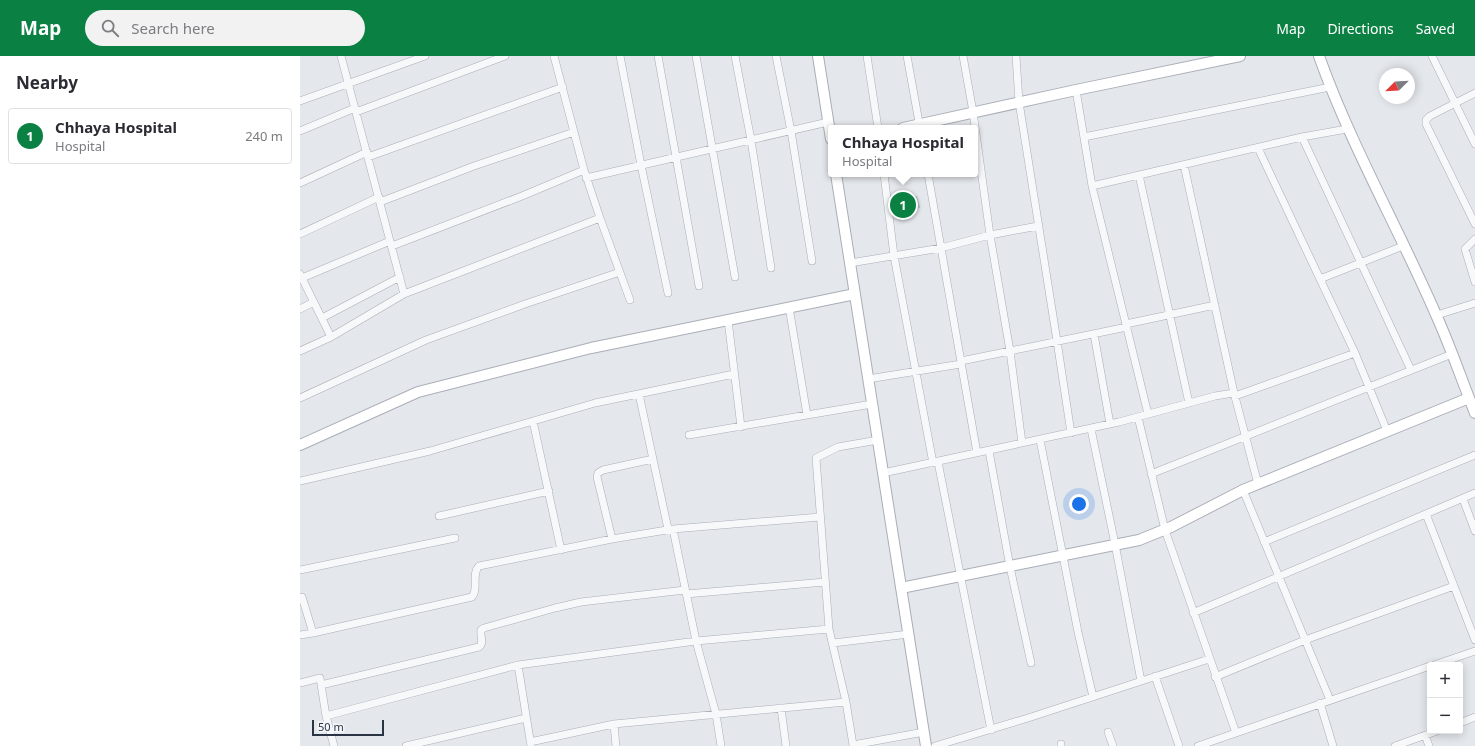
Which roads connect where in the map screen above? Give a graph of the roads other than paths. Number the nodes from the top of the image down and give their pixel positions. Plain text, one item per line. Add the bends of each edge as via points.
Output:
1 (341, 56) edge
2 (425, 56) edge
3 (504, 56) edge
4 (554, 56) edge
5 (620, 56) edge
6 (658, 56) edge
7 (696, 56) edge
8 (735, 56) edge
9 (776, 56) edge
10 (819, 56) edge
11 (867, 56) edge
12 (907, 56) edge
13 (963, 56) edge
14 (1016, 56) edge
15 (1240, 56) edge
16 (1319, 56) edge
17 (1432, 56) edge
18 (348, 83) junction
19 (562, 87) junction
20 (1330, 87) junction
21 (1076, 90) junction
22 (1475, 93) edge
23 (300, 101) edge
24 (1019, 102) junction
25 (1455, 103) junction
26 (356, 110) junction
27 (973, 112) junction
28 (828, 122) junction
29 (829, 125) edge
30 (878, 125) edge
31 (919, 125) edge
32 (923, 125) edge
33 (975, 125) edge
34 (1348, 129) junction
35 (300, 130) edge
36 (791, 131) junction
37 (574, 132) junction
38 (1084, 137) junction
39 (1302, 138) junction
40 (751, 140) junction
41 (1475, 144) edge
42 (978, 148) edge
43 (1258, 148) junction
44 (713, 149) junction
45 (367, 154) junction
46 (677, 157) junction
47 (641, 165) junction
48 (1184, 165) junction
49 (584, 170) junction
50 (1139, 175) junction
51 (836, 177) edge
52 (884, 177) edge
53 (929, 177) edge
54 (586, 178) junction
55 (300, 183) edge
56 (1092, 186) junction
57 (379, 200) junction
58 (600, 218) junction
59 (1475, 224) edge
60 (1038, 226) junction
61 (300, 234) edge
62 (990, 235) junction
63 (1475, 239) edge
64 (391, 244) junction
65 (1403, 246) junction
66 (941, 248) junction
67 (894, 256) junction
68 (812, 261) dead end
69 (850, 263) junction
70 (1361, 263) junction
71 (771, 268) dead end
72 (620, 272) junction
73 (301, 276) edge
74 (400, 277) junction
75 (735, 277) dead end
76 (1474, 277) edge
77 (1320, 279) junction
78 (699, 286) dead end
79 (668, 293) dead end
80 (404, 294) junction
81 (855, 294) junction
82 (630, 300) dead end
83 (314, 302) junction
84 (1475, 303) edge
85 (1215, 306) junction
86 (789, 307) junction
87 (300, 309) edge
88 (1436, 315) junction
89 (1170, 316) junction
90 (322, 318) junction
91 (728, 320) junction
92 (1126, 326) junction
93 (1094, 334) junction
94 (331, 337) junction
95 (1057, 341) junction
96 (1010, 351) junction
97 (300, 352) edge
98 (1354, 353) junction
99 (1452, 354) junction
100 (961, 362) junction
101 (1411, 370) junction
102 (916, 371) junction
103 (734, 374) junction
104 (868, 379) junction
105 (1368, 387) junction
106 (639, 394) junction
107 (1234, 395) junction
108 (300, 398) edge
109 (1469, 398) junction
110 (1189, 403) junction
111 (872, 404) junction
112 (1475, 413) edge
113 (1148, 414) junction
114 (808, 415) junction
115 (1138, 417) junction
116 (533, 421) junction
117 (1110, 424) junction
118 (741, 427) junction
119 (1091, 429) junction
120 (1387, 431) junction
121 (1071, 433) junction
122 (689, 435) dead end
123 (1245, 437) junction
124 (878, 440) junction
125 (1040, 440) junction
126 (1022, 444) junction
127 (300, 445) edge
128 (989, 451) junction
129 (977, 453) junction
130 (1475, 455) edge
131 (653, 459) junction
132 (935, 462) junction
133 (883, 473) junction
134 (1151, 474) junction
135 (300, 481) edge
136 (1258, 484) junction
137 (1243, 490) junction
138 (549, 491) junction
139 (1475, 493) edge
140 (1463, 499) junction
141 (1426, 514) junction
142 (439, 516) dead end
143 (820, 517) junction
144 (670, 529) junction
145 (1165, 530) junction
146 (1475, 531) edge
147 (455, 538) dead end
148 (612, 539) junction
149 (1264, 542) junction
150 (1115, 544) junction
151 (561, 550) junction
152 (1064, 555) junction
153 (1010, 567) junction
154 (300, 570) edge
155 (1278, 576) junction
156 (960, 577) junction
157 (825, 582) junction
158 (1454, 586) junction
159 (901, 588) junction
160 (685, 592) junction
161 (301, 596) edge
162 (1193, 613) junction
163 (829, 629) junction
164 (312, 633) junction
165 (909, 634) junction
166 (300, 635) edge
167 (696, 640) junction
168 (1305, 640) junction
169 (1475, 640) edge
170 (833, 643) junction
171 (1475, 651) edge
172 (1209, 659) junction
173 (1443, 662) edge
174 (1031, 663) dead end
175 (518, 665) junction
176 (1427, 667) edge
177 (1154, 676) junction
178 (1215, 677) junction
179 (1141, 681) junction
180 (300, 683) edge
181 (321, 685) junction
182 (1093, 696) junction
183 (1330, 700) junction
184 (846, 702) junction
185 (1320, 704) junction
186 (781, 708) junction
187 (716, 714) junction
188 (326, 716) junction
189 (526, 718) junction
190 (1475, 718) edge
191 (1463, 722) edge
192 (614, 724) junction
193 (991, 730) junction
194 (924, 732) junction
195 (1108, 732) dead end
196 (1236, 733) junction
197 (1428, 734) edge
198 (1425, 735) junction
199 (530, 744) edge
200 (853, 745) edge
201 (334, 746) edge
202 (406, 746) edge
203 (616, 746) edge
204 (721, 746) edge
205 (786, 746) edge
206 (926, 746) edge
207 (935, 746) edge
208 (1113, 746) edge
209 (1179, 746) edge
210 (1198, 746) edge
211 (1333, 746) edge
212 (1395, 746) edge
213 (1429, 746) edge

1 - 18 street
2 - 18 street
3 - 26 street
4 - 19 street
5 - 47 street
6 - 46 street
7 - 44 street
8 - 40 street
9 - 36 street
10 - 28 street
11 - 30 street
12 - 31 street
13 - 27 street
14 - 24 street
15 - 21 street
16 - 20 street
17 - 25 street
18 - 23 street
18 - 26 street
19 - 37 street
19 - 45 street
20 - 34 street
20 - 38 street
21 - 24 street
21 - 38 street
22 - 25 street
24 - 27 street
24 - 60 street
25 - 41 street
25 - 59 street via 1430,116 1426,124
26 - 35 street
26 - 45 street
27 - 32 street
27 - 33 street
28 - 29 street
28 - 36 street
34 - 39 street
34 - 65 street
36 - 40 street
36 - 68 street
37 - 49 street
37 - 57 street
38 - 56 street
39 - 43 street
39 - 70 street
40 - 44 street
40 - 71 street
42 - 62 street
43 - 48 street
43 - 77 street
44 - 46 street
44 - 75 street
45 - 55 street
45 - 57 street
46 - 47 street
46 - 78 street
47 - 54 street
47 - 79 street
48 - 50 street
48 - 85 street
49 - 54 street
49 - 64 street via 522,196
50 - 56 street
50 - 89 street
51 - 69 street
52 - 67 street
53 - 66 street
54 - 58 street
56 - 92 street
57 - 61 street
57 - 64 street
58 - 72 street
58 - 80 street
60 - 62 street
60 - 95 street
62 - 66 street
62 - 96 street
63 - 76 street via 1465,249
64 - 73 street
64 - 74 street
65 - 70 street
65 - 88 street
66 - 67 street
66 - 100 street
67 - 69 street
67 - 102 street
69 - 81 street
70 - 77 street
70 - 101 street
72 - 82 street
72 - 108 street via 426,340
73 - 83 street
74 - 80 street
74 - 90 street
77 - 98 street
80 - 94 street
81 - 86 street
81 - 104 street
83 - 87 street
83 - 90 street
84 - 88 street
85 - 89 street
85 - 107 street
86 - 91 street
86 - 114 street
88 - 99 street
89 - 92 street
89 - 110 street
90 - 94 street
91 - 103 street
91 - 127 street via 590,348 418,392
92 - 93 street
92 - 113 street
93 - 95 street
93 - 117 street
94 - 97 street
95 - 96 street
95 - 121 street
96 - 100 street
96 - 126 street
98 - 105 street
98 - 107 street
99 - 101 street
99 - 109 street
100 - 102 street
100 - 129 street
101 - 105 street
102 - 104 street
102 - 132 street
103 - 106 street
103 - 118 street
104 - 111 street
105 - 120 street
105 - 123 street
106 - 116 street via 595,403
106 - 131 street
107 - 110 street via 1215,396
107 - 123 street
109 - 112 street
109 - 120 street
110 - 113 street
111 - 114 street
111 - 124 street
113 - 115 street
114 - 118 street
115 - 117 street
115 - 134 street
116 - 135 street via 430,451
116 - 138 street
117 - 119 street
118 - 122 street
119 - 121 street
119 - 150 street
120 - 136 street
121 - 125 street
123 - 134 street
123 - 136 street
124 - 133 street
124 - 143 street via 838,447 816,458
125 - 126 street
125 - 152 street
126 - 128 street
128 - 129 street
128 - 153 street
129 - 132 street
130 - 149 street
131 - 144 street
131 - 148 street via 598,473
132 - 133 street
132 - 156 street
133 - 159 street
134 - 145 street
136 - 137 street
137 - 145 street
137 - 149 street
138 - 142 street
138 - 151 street
139 - 140 street
140 - 141 street
140 - 146 street
141 - 155 street
141 - 158 street
143 - 144 street
143 - 157 street
144 - 148 street
144 - 160 street
145 - 150 street via 1139,540
145 - 162 street
147 - 154 street
148 - 151 street
149 - 155 street
150 - 152 street
150 - 179 street
151 - 164 street via 480,566 476,571 475,593 472,597
152 - 153 street
152 - 182 street
153 - 156 street
153 - 174 street
155 - 162 street
155 - 168 street
156 - 159 street
156 - 193 street
157 - 160 street
157 - 163 street
158 - 168 street
158 - 169 street
159 - 165 street
160 - 167 street
160 - 181 street via 581,602 555,608 484,628 481,630 482,642 479,647
161 - 164 street
162 - 172 street
163 - 167 street
163 - 170 street
164 - 166 street
165 - 170 street
165 - 194 street
167 - 175 street
167 - 187 street
168 - 178 street
168 - 183 street
170 - 184 street
171 - 173 street
172 - 177 street
172 - 178 street
175 - 188 street
175 - 189 street
176 - 183 street
177 - 179 street
177 - 209 street
178 - 196 street
179 - 182 street
180 - 181 street via 320,678
181 - 188 street
182 - 193 street
183 - 185 street
184 - 186 street
184 - 200 street
185 - 196 street
185 - 211 street
186 - 187 street
186 - 205 street
187 - 192 street
187 - 204 street
188 - 201 street
189 - 199 street
189 - 202 street
190 - 191 street
192 - 199 street
192 - 203 street
193 - 207 street
194 - 200 street
194 - 206 street
195 - 208 street
196 - 210 street
197 - 198 street
198 - 212 street
198 - 213 street

